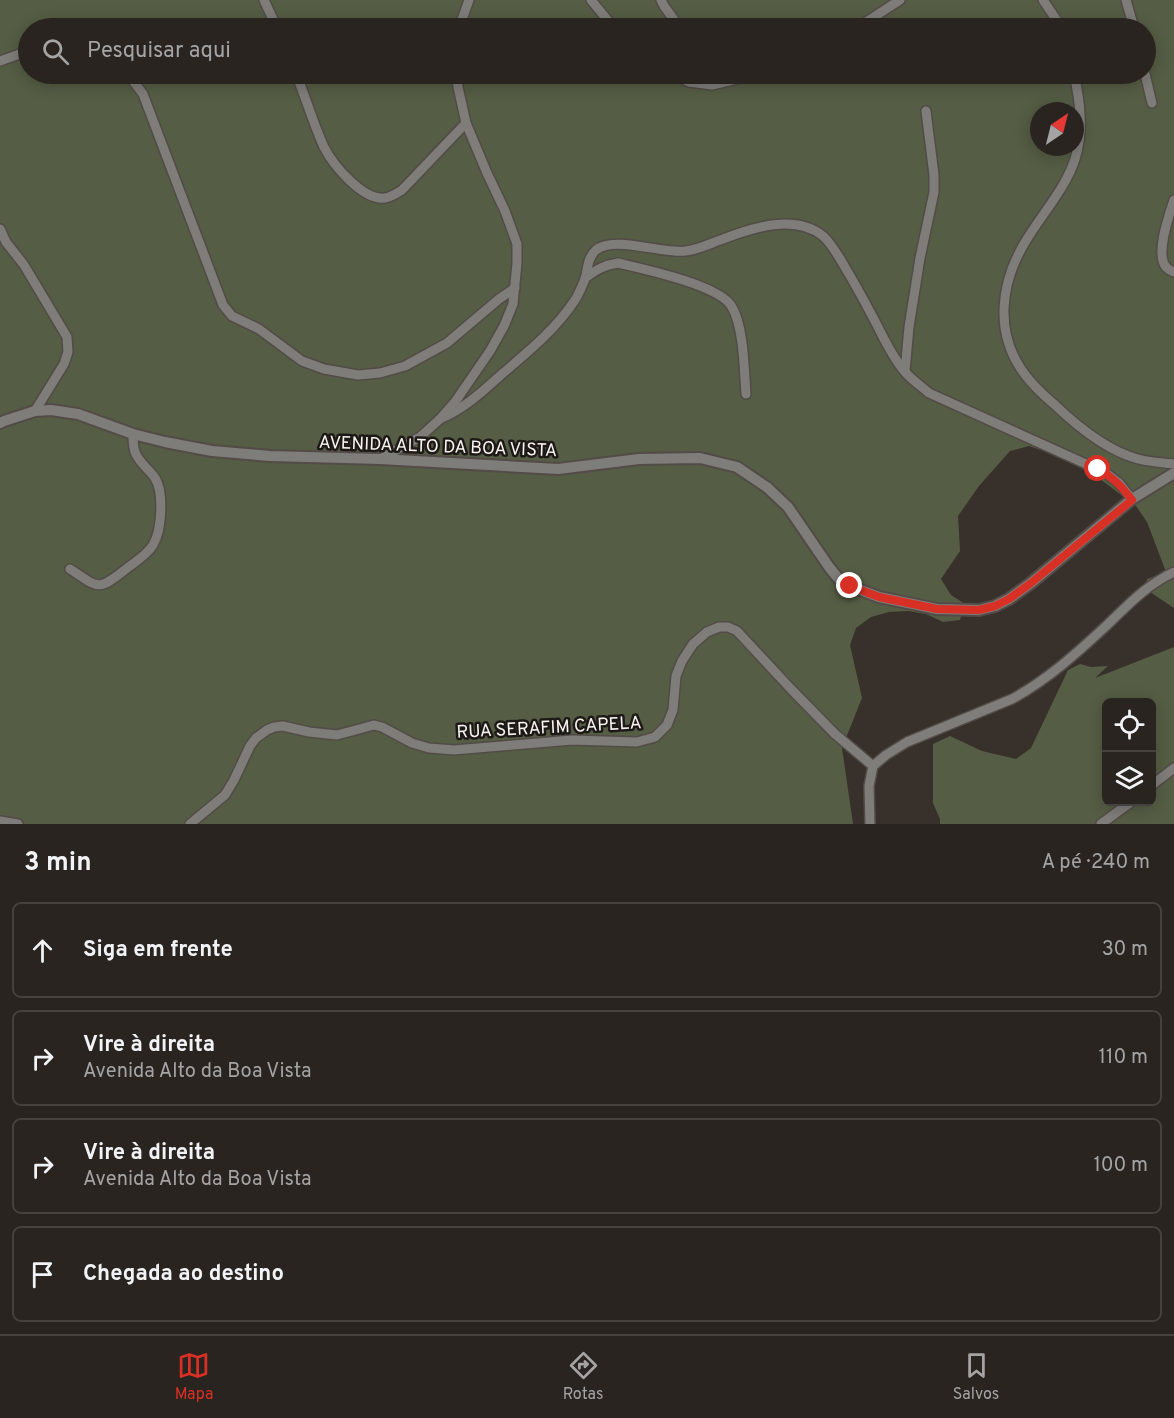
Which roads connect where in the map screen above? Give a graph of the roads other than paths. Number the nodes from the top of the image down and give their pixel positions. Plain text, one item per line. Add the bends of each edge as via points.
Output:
1 (264, 0) edge
2 (469, 0) edge
3 (591, 0) edge
4 (661, 0) edge
5 (887, 0) edge
6 (900, 0) edge
7 (1043, 0) edge
8 (1126, 0) edge
9 (879, 14) junction
10 (272, 18) edge
11 (463, 18) edge
12 (606, 18) edge
13 (673, 18) edge
14 (873, 18) edge
15 (1055, 18) edge
16 (1131, 18) edge
17 (18, 55) edge
18 (0, 61) edge
19 (136, 84) edge
20 (300, 84) edge
21 (458, 84) edge
22 (1076, 84) edge
23 (1147, 84) edge
24 (1152, 103) dead end
25 (926, 111) dead end
26 (466, 123) junction
27 (1174, 200) edge
28 (0, 229) edge
29 (1174, 272) edge
30 (585, 278) junction
31 (515, 288) junction
32 (905, 371) junction
33 (746, 394) dead end
34 (35, 411) junction
35 (440, 419) junction
36 (0, 423) edge
37 (133, 434) junction
38 (380, 459) junction
39 (1174, 464) edge
40 (1174, 473) edge
41 (1132, 500) junction
42 (70, 570) dead end
43 (1174, 572) edge
44 (873, 766) junction
45 (1174, 768) edge
46 (1156, 782) edge
47 (1124, 806) edge
48 (0, 821) edge
49 (18, 824) edge
50 (190, 824) edge
51 (870, 824) edge
52 (1101, 824) edge

1 - 10 street
2 - 11 street
3 - 12 street
4 - 13 street
5 - 9 street
6 - 9 street
7 - 15 street
8 - 16 street
9 - 14 street
17 - 18 street
19 - 31 street via 143,94 223,305 232,316 259,329 302,361 358,375 405,366 447,343
20 - 26 street via 325,149 355,185 377,198 402,190
21 - 26 street
22 - 39 street via 1080,105 1079,147 1061,187 1024,244 1007,280 1004,323 1021,370 1065,415 1123,454
23 - 24 street
25 - 32 street via 934,192 910,316
26 - 31 street via 517,244
27 - 29 street via 1162,256 1166,267
28 - 34 street via 67,337 64,364
30 - 32 street via 590,258 603,246 685,251 768,225 782,223 812,229 833,247
30 - 33 street via 598,268 618,263 704,287 727,300 740,326
30 - 35 street via 577,297 554,327 464,407
31 - 35 street via 504,326
32 - 41 street via 929,393 1106,473
34 - 36 street, AVENIDA ALTO DA BOA VISTA
34 - 37 street, AVENIDA ALTO DA BOA VISTA via 78,414
35 - 38 street via 420,437
37 - 38 street, AVENIDA ALTO DA BOA VISTA via 212,451
37 - 42 street via 138,458 159,486 157,537 147,553 102,585
38 - 41 street, AVENIDA ALTO DA BOA VISTA via 558,469 639,459 700,458 738,467 788,507 838,578 879,597 937,609 979,610 1009,599
40 - 41 street, AVENIDA ALTO DA BOA VISTA
43 - 44 street via 1141,593 1069,660 1027,691 907,742
44 - 50 street, RUA SERAFIM CAPELA via 790,689 745,638 728,627 719,627 693,644 682,661 676,676 673,710 667,725 655,737 637,742 572,740 454,750 412,743 374,725 337,735 274,727 250,746 225,795
44 - 51 street
45 - 46 street
47 - 52 street
48 - 49 street

